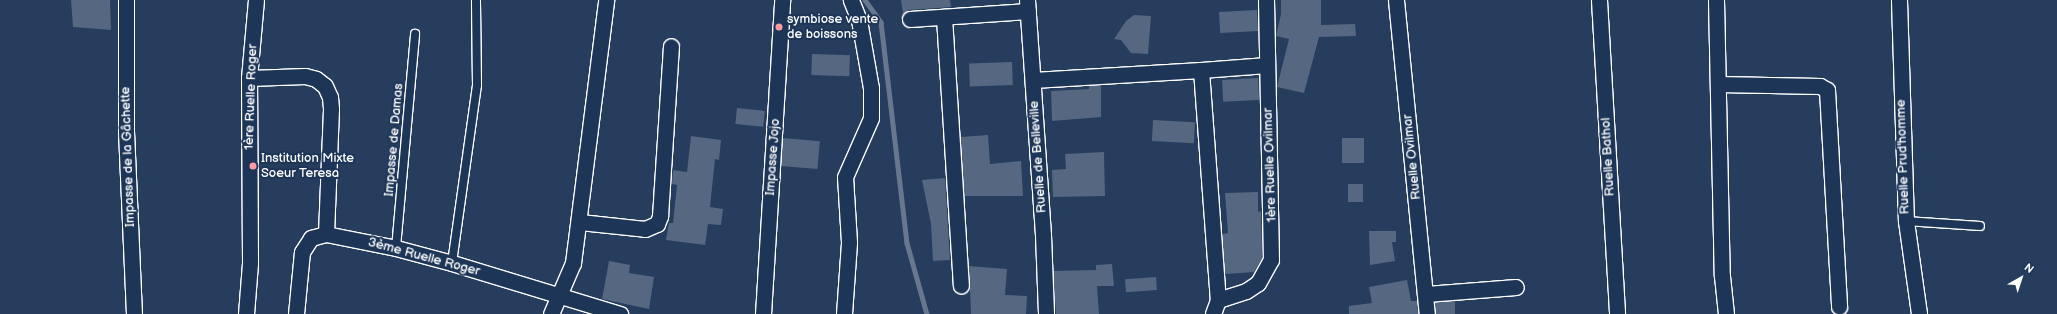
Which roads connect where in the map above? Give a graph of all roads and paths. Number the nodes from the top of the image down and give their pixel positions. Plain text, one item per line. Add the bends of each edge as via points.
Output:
1 (126, 0) edge
2 (256, 0) edge
3 (476, 0) edge
4 (606, 0) edge
5 (782, 0) edge
6 (851, 0) edge
7 (1266, 0) edge
8 (1396, 0) edge
9 (1599, 0) edge
10 (1716, 0) edge
11 (1899, 0) edge
12 (1028, 5) edge
13 (944, 17) junction
14 (910, 19) dead end
15 (416, 34) dead end
16 (670, 46) dead end
17 (1267, 65) junction
18 (1201, 70) junction
19 (249, 78) junction
20 (1033, 80) junction
21 (1718, 84) junction
22 (1906, 221) junction
23 (580, 222) junction
24 (1980, 226) dead end
25 (326, 234) junction
26 (396, 248) junction
27 (452, 263) junction
28 (961, 285) dead end
29 (1516, 287) dead end
30 (1426, 294) junction
31 (561, 297) junction
32 (1216, 307) edge
33 (1839, 307) dead end
34 (134, 314) edge
35 (246, 314) edge
36 (296, 314) edge
37 (551, 314) edge
38 (614, 314) edge
39 (763, 314) edge
40 (844, 314) edge
41 (1046, 314) edge
42 (1427, 314) edge
43 (1617, 314) edge
44 (1726, 314) edge
45 (1919, 314) edge

1 - 34 street, Impasse de la Gâchette via 126,132
2 - 19 street, 1ère Ruelle Roger
3 - 27 lane via 477,85
4 - 23 street
5 - 39 street, Impasse Jojo
6 - 40 street via 859,20 871,88 871,118 845,176 849,242
7 - 17 street, 1ère Ruelle Ovilmar
8 - 30 street, Ruelle Ovilmar
9 - 43 street, Ruelle Bathol
10 - 21 street
11 - 22 street, Ruelle Prud'homme
12 - 13 street
12 - 20 street, Ruelle de Belleville
13 - 14 street
13 - 28 street
15 - 26 lane, Impasse de Damas
16 - 23 street via 660,216 657,224 645,229
17 - 18 street
17 - 32 street, 1ère Ruelle Ovilmar via 1271,260 1258,283
18 - 20 street
18 - 32 street
19 - 25 street via 305,76 316,79 324,86 330,97
19 - 35 street, 1ère Ruelle Roger via 250,263
20 - 41 street, Ruelle de Belleville
21 - 33 street via 1820,86 1827,90
21 - 44 street via 1722,276
22 - 24 lane
22 - 45 street, Ruelle Prud'homme
23 - 31 street via 573,263
25 - 26 street, 3ème Ruelle Roger
25 - 36 street via 311,238 302,252
26 - 27 street, 3ème Ruelle Roger
27 - 31 street, 3ème Ruelle Roger
29 - 30 street
30 - 42 street, Ruelle Ovilmar
31 - 37 street
31 - 38 street, 3ème Ruelle Roger

